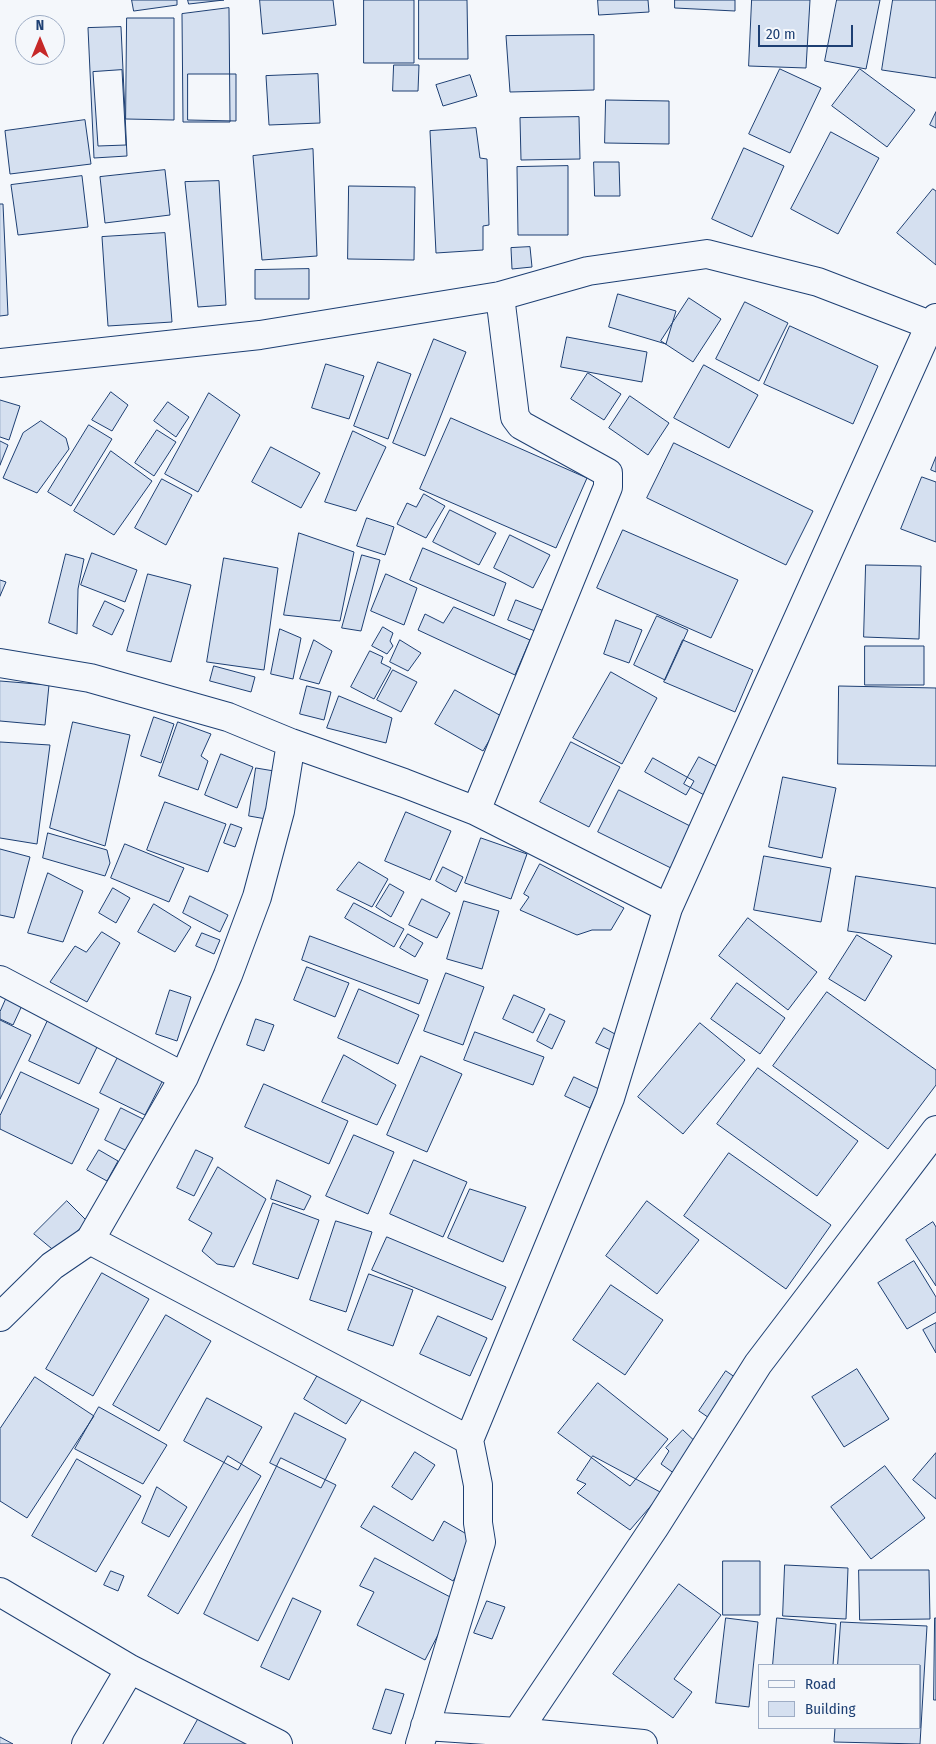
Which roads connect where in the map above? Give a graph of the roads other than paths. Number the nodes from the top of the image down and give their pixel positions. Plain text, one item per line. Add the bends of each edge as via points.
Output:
1 (500, 296) junction
2 (933, 322) edge
3 (0, 363) edge
4 (0, 663) edge
5 (291, 743) junction
6 (476, 811) junction
7 (668, 908) junction
8 (0, 980) edge
9 (184, 1077) junction
10 (936, 1130) edge
11 (90, 1240) junction
12 (0, 1317) edge
13 (469, 1440) junction
14 (0, 1592) edge
15 (130, 1669) junction
16 (517, 1732) junction
17 (423, 1735) edge
18 (86, 1744) edge
19 (278, 1744) edge
20 (642, 1744) edge

1 - 2 street via 588,271 707,254 818,282
1 - 3 street via 260,335
1 - 6 street via 515,417 521,425 608,473 608,487
2 - 7 street
4 - 5 street via 90,678 228,717
5 - 6 street
5 - 9 street via 280,811 257,897
6 - 7 street
7 - 13 street via 610,1098
8 - 9 street
9 - 11 street
10 - 16 street via 758,1364 654,1528
11 - 12 street via 52,1266
11 - 13 street
13 - 17 street via 478,1485 480,1542
14 - 15 street
15 - 18 street
15 - 19 street
16 - 17 street
16 - 20 street

